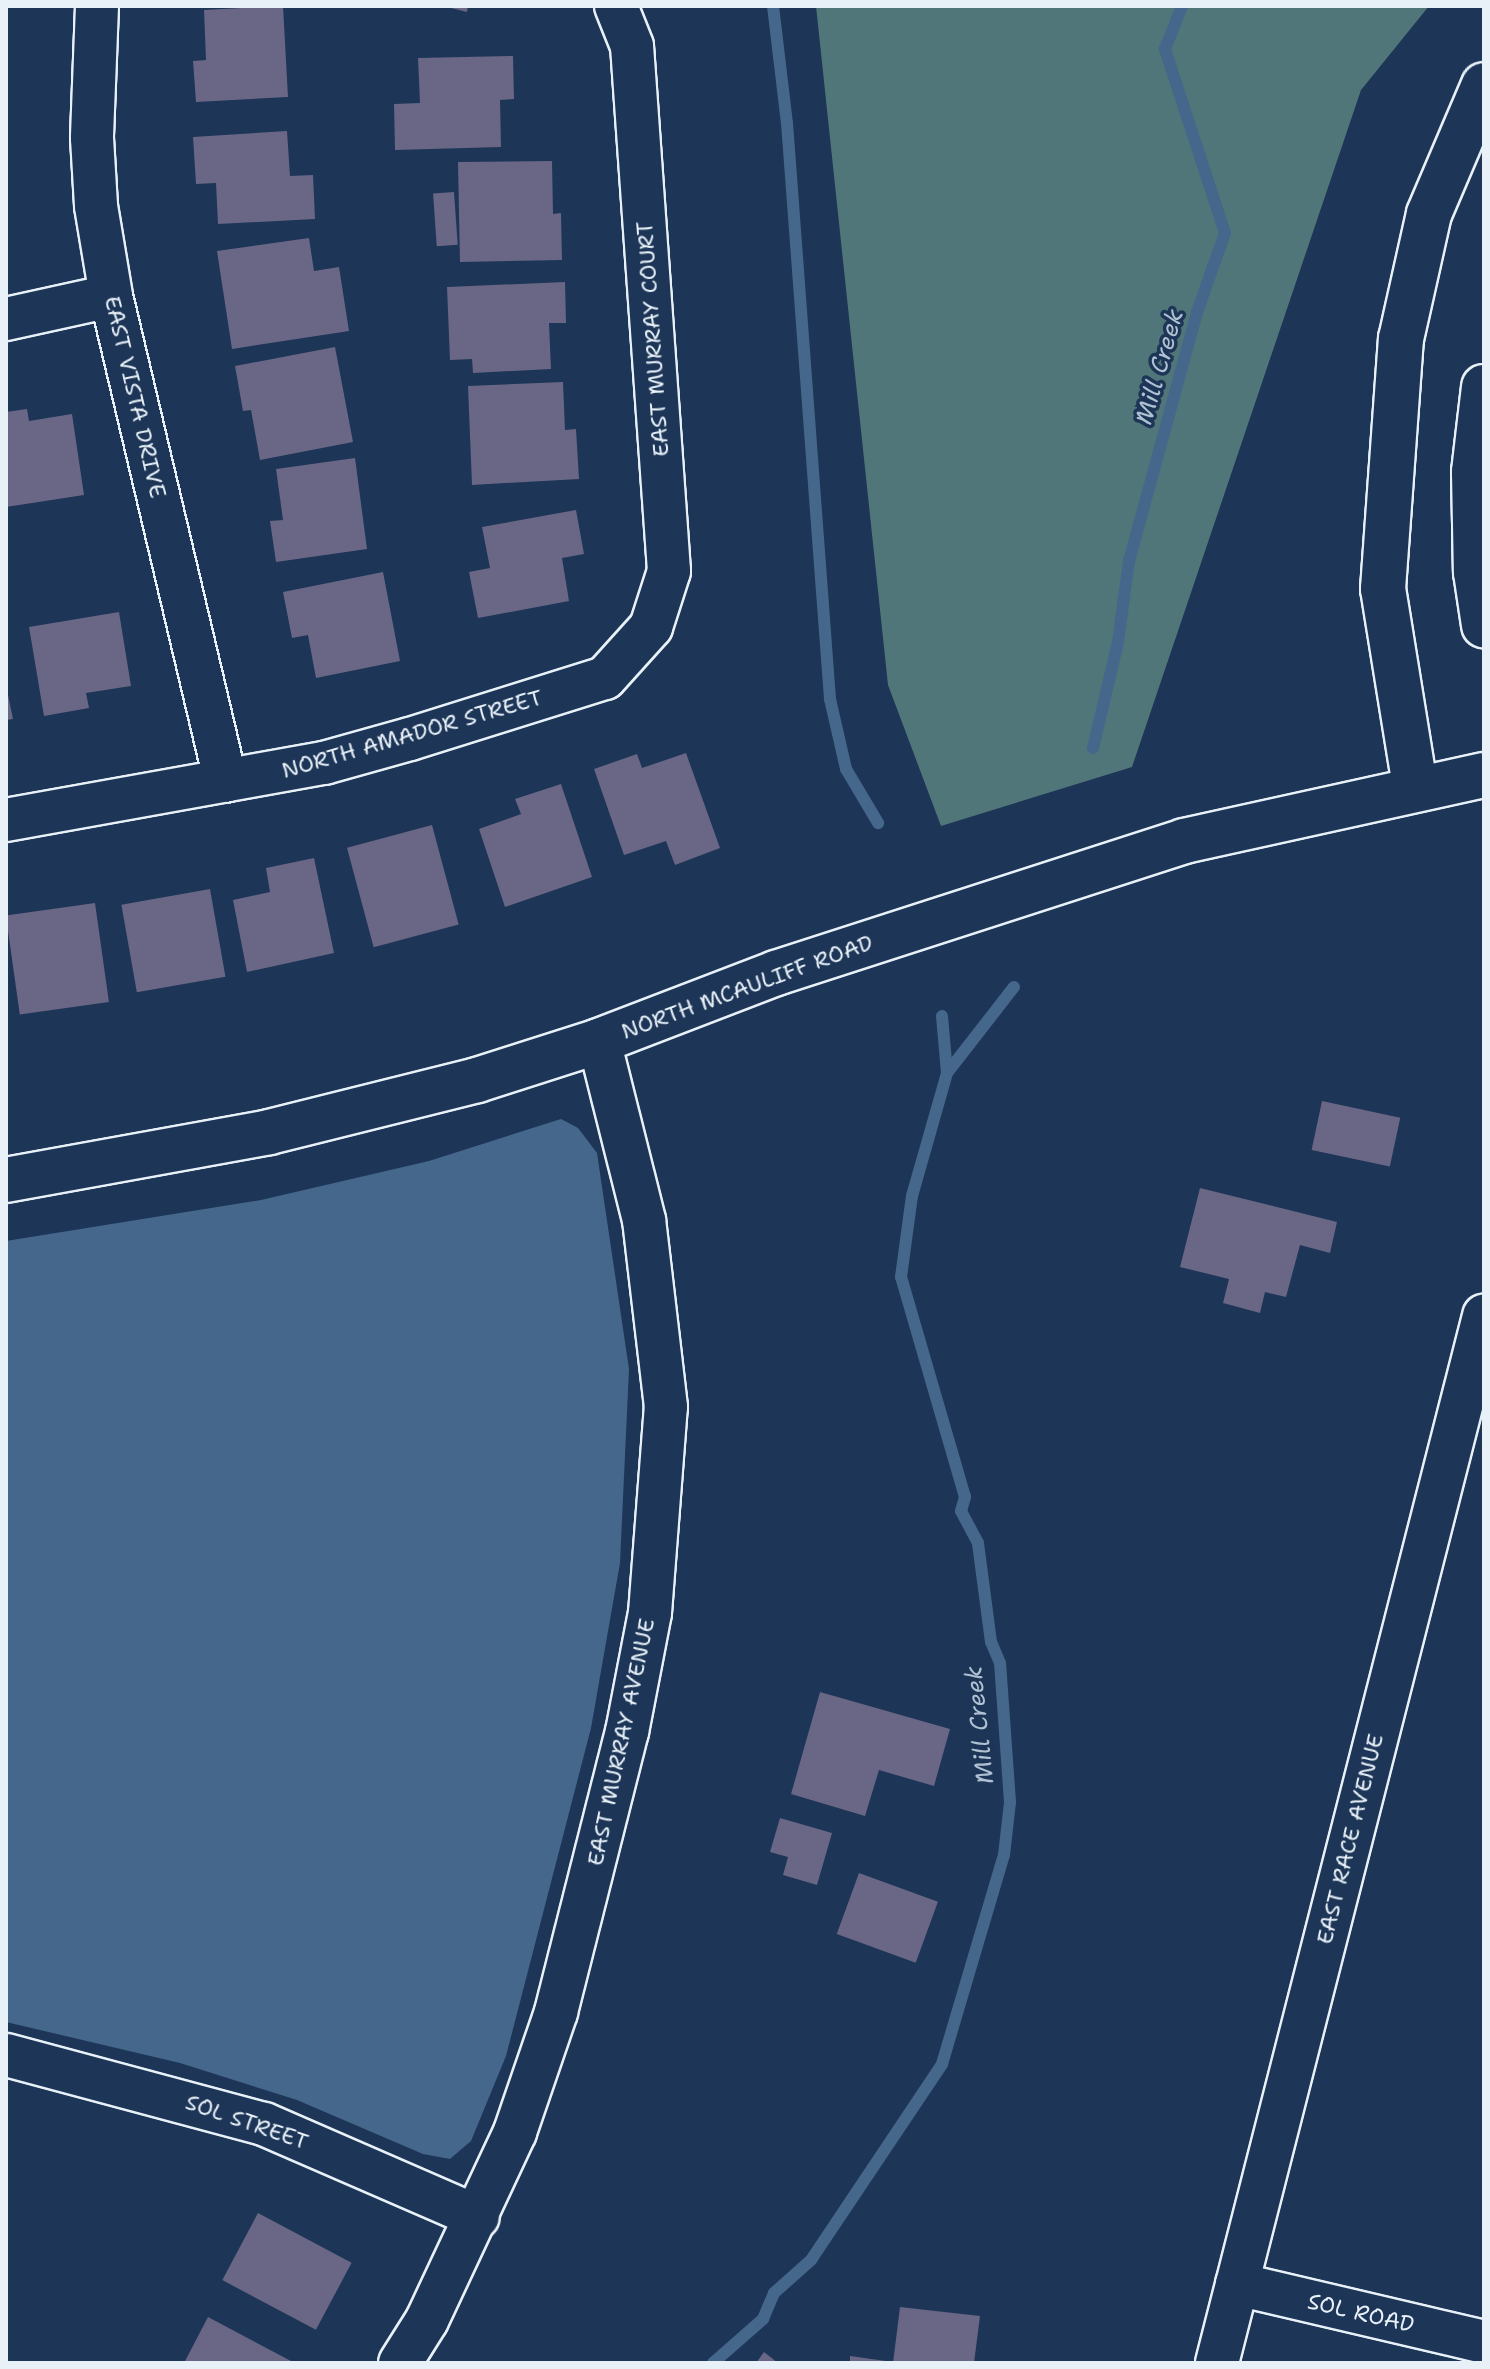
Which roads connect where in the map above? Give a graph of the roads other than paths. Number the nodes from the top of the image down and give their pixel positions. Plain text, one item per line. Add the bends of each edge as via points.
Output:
1 (97, 6) edge
2 (616, 6) edge
3 (1484, 85) edge
4 (111, 296) junction
5 (6, 319) edge
6 (1484, 387) edge
7 (1484, 625) edge
8 (621, 662) joint
9 (1484, 775) edge
10 (226, 781) junction
11 (1415, 786) junction
12 (6, 820) edge
13 (599, 1041) junction
14 (6, 1180) edge
15 (1484, 1316) edge
16 (6, 2055) edge
17 (478, 2217) junction
18 (1237, 2284) junction
19 (1484, 2342) edge
20 (400, 2363) edge
21 (1217, 2363) edge

1 - 4 street, EAST VISTA DRIVE via 92,138
2 - 8 street, EAST MURRAY COURT via 632,46 669,571 651,627
3 - 11 street via 1429,214 1401,339 1383,589
4 - 5 street
4 - 10 street, EAST VISTA DRIVE
6 - 7 street via 1474,472 1476,572
8 - 10 street, NORTH AMADOR STREET via 605,678 410,739 324,763
9 - 11 street, NORTH MCAULIFF ROAD
10 - 12 street, NORTH AMADOR STREET
11 - 13 street, NORTH MCAULIFF ROAD via 1184,841 776,973
13 - 14 street, NORTH MCAULIFF ROAD via 477,1080 269,1132
13 - 17 street, EAST MURRAY AVENUE via 644,1220 666,1407 651,1598 627,1732 556,2012 515,2132
15 - 18 street, EAST RACE AVENUE
16 - 17 street, SOL STREET via 264,2124
17 - 20 street, EAST MURRAY AVENUE
18 - 19 street, SOL ROAD
18 - 21 street, EAST RACE AVENUE

